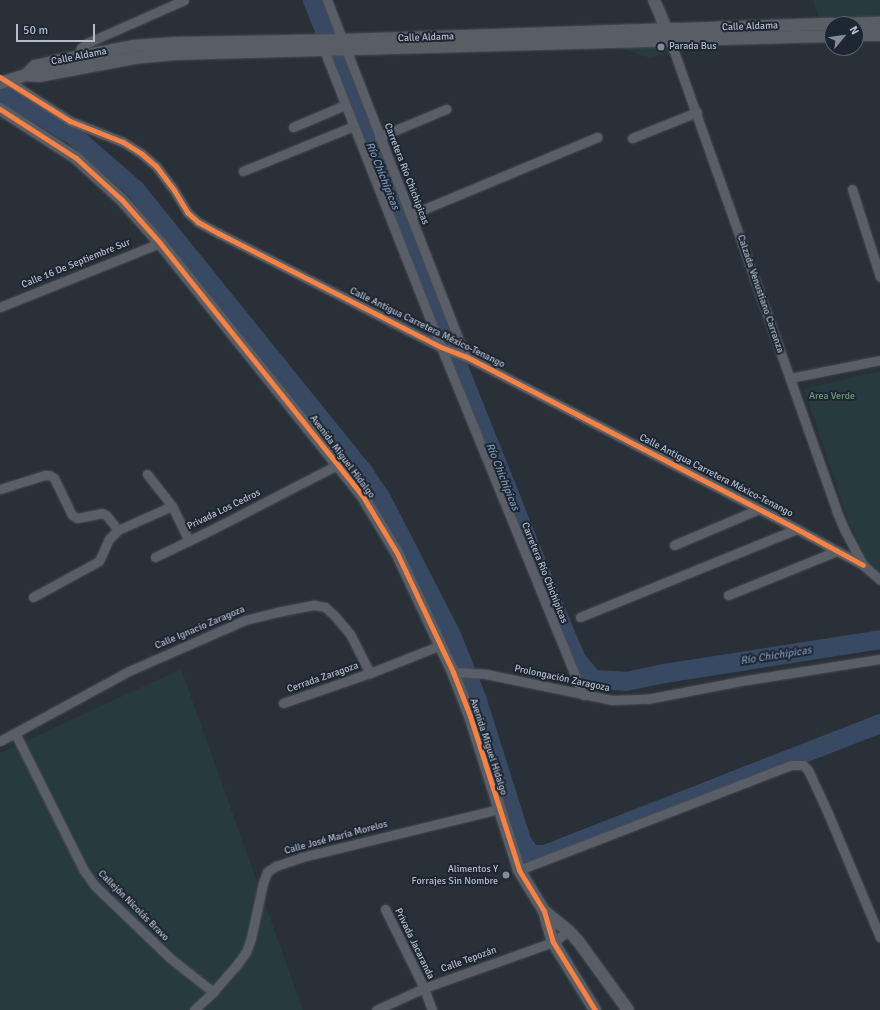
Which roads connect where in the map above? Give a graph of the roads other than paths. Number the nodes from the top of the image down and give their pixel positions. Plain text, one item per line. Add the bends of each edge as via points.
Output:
1 (184, 0) edge
2 (326, 0) edge
3 (654, 0) edge
4 (864, 23) edge
5 (880, 23) edge
6 (824, 25) edge
7 (668, 35) junction
8 (864, 35) edge
9 (880, 35) edge
10 (824, 36) edge
11 (345, 45) junction
12 (323, 46) junction
13 (78, 56) junction
14 (26, 75) junction
15 (2, 80) edge
16 (346, 105) junction
17 (0, 109) edge
18 (446, 109) dead end
19 (697, 112) junction
20 (354, 126) junction
21 (293, 127) dead end
22 (379, 137) junction
23 (597, 137) dead end
24 (632, 138) dead end
25 (243, 171) dead end
26 (852, 189) dead end
27 (410, 215) junction
28 (160, 243) junction
29 (880, 276) edge
30 (0, 306) edge
31 (442, 348) junction
32 (461, 354) junction
33 (880, 360) edge
34 (790, 378) junction
35 (339, 464) junction
36 (147, 474) dead end
37 (0, 488) edge
38 (172, 506) junction
39 (759, 509) junction
40 (797, 528) junction
41 (118, 530) junction
42 (189, 541) junction
43 (674, 545) dead end
44 (837, 551) junction
45 (155, 557) dead end
46 (863, 565) junction
47 (880, 580) edge
48 (728, 595) dead end
49 (33, 597) dead end
50 (580, 617) dead end
51 (441, 645) junction
52 (880, 659) edge
53 (456, 672) junction
54 (370, 673) junction
55 (583, 695) junction
56 (283, 703) dead end
57 (15, 733) junction
58 (0, 741) edge
59 (499, 809) junction
60 (520, 870) junction
61 (385, 909) dead end
62 (544, 911) junction
63 (569, 931) junction
64 (880, 938) edge
65 (553, 942) junction
66 (424, 988) junction
67 (213, 992) junction
68 (194, 1010) edge
69 (376, 1010) edge
70 (432, 1010) edge
71 (595, 1010) edge
72 (628, 1010) edge

1 - 13 street via 87,43 81,48
2 - 11 street, Carretera Río Chichipicas
3 - 7 main road, Calzada Venustiano Carranza
4 - 5 main road
6 - 7 main road, Calle Aldama
7 - 10 main road, Calle Aldama
7 - 11 main road, Calle Aldama
7 - 19 street, Calzada Venustiano Carranza
8 - 9 main road
11 - 12 main road, Calle Aldama
11 - 22 street, Carretera Río Chichipicas
12 - 13 main road, Calle Aldama via 175,43 133,46
12 - 14 main road, Calle Aldama via 134,58 39,76
12 - 16 street, Carretera Río Chichipicas
13 - 14 main road, Calle Aldama via 35,66
14 - 15 main road, Calle Aldama
15 - 31 street, Calle Antigua Carretera México-Tenango via 70,121 123,142 142,154 156,166 187,212 198,222
16 - 20 street, Carretera Río Chichipicas
16 - 21 street
17 - 28 main road, Avenida Miguel Hidalgo via 76,158 122,200
18 - 22 street
19 - 24 street
19 - 34 street, Calzada Venustiano Carranza
20 - 25 street
20 - 31 street, Carretera Río Chichipicas
22 - 27 street, Carretera Río Chichipicas
23 - 27 street
26 - 29 street
27 - 32 street, Carretera Río Chichipicas
28 - 30 street, Calle 16 De Septiembre Sur
28 - 35 main road, Avenida Miguel Hidalgo
31 - 32 street, Calle Antigua Carretera México-Tenango
31 - 55 street, Carretera Río Chichipicas
32 - 39 street, Calle Antigua Carretera México-Tenango
33 - 34 street
34 - 46 street, Calzada Venustiano Carranza via 842,523
35 - 42 street, Privada Los Cedros
35 - 51 main road, Avenida Miguel Hidalgo via 362,495 397,554
36 - 38 street, Privada Los Cedros
37 - 41 street via 49,475 54,478 72,515 77,518 102,513
38 - 41 street
38 - 42 street, Privada Los Cedros
39 - 40 street, Calle Antigua Carretera México-Tenango
39 - 43 street
40 - 44 street, Calle Antigua Carretera México-Tenango
40 - 50 street
41 - 49 street via 109,539 99,561
42 - 45 street
44 - 46 street, Calle Antigua Carretera México-Tenango
44 - 48 street
46 - 47 street, Calzada Venustiano Carranza
51 - 53 main road, Avenida Miguel Hidalgo
51 - 54 street
52 - 55 street, Prolongación Zaragoza via 647,699 611,700
53 - 55 street, Prolongación Zaragoza via 486,674
53 - 59 main road, Avenida Miguel Hidalgo
54 - 56 street, Cerrada Zaragoza
54 - 57 street, Calle Ignacio Zaragoza via 350,634 325,607 314,605 245,620 201,638 129,671
57 - 58 street, Calle Ignacio Zaragoza
57 - 67 street, Callejón Nicolás Bravo via 82,869 95,886 170,958
59 - 60 main road, Avenida Miguel Hidalgo
59 - 67 street, Calle José María Morelos via 302,857 276,866 267,872 263,883 252,938 246,952
60 - 62 main road, Avenida Miguel Hidalgo
60 - 64 street via 785,768 796,764 803,765 808,770 824,804
61 - 66 street, Privada Jacaranda
62 - 63 main road, Avenida Miguel Hidalgo
62 - 65 main road, Avenida Miguel Hidalgo
63 - 65 street, Calle Tepozán
63 - 72 main road, Avenida Miguel Hidalgo
65 - 66 street, Calle Tepozán
65 - 71 main road, Avenida Miguel Hidalgo
66 - 69 street, Calle Tepozán
66 - 70 street, Privada Jacaranda
67 - 68 street, Calle José María Morelos

